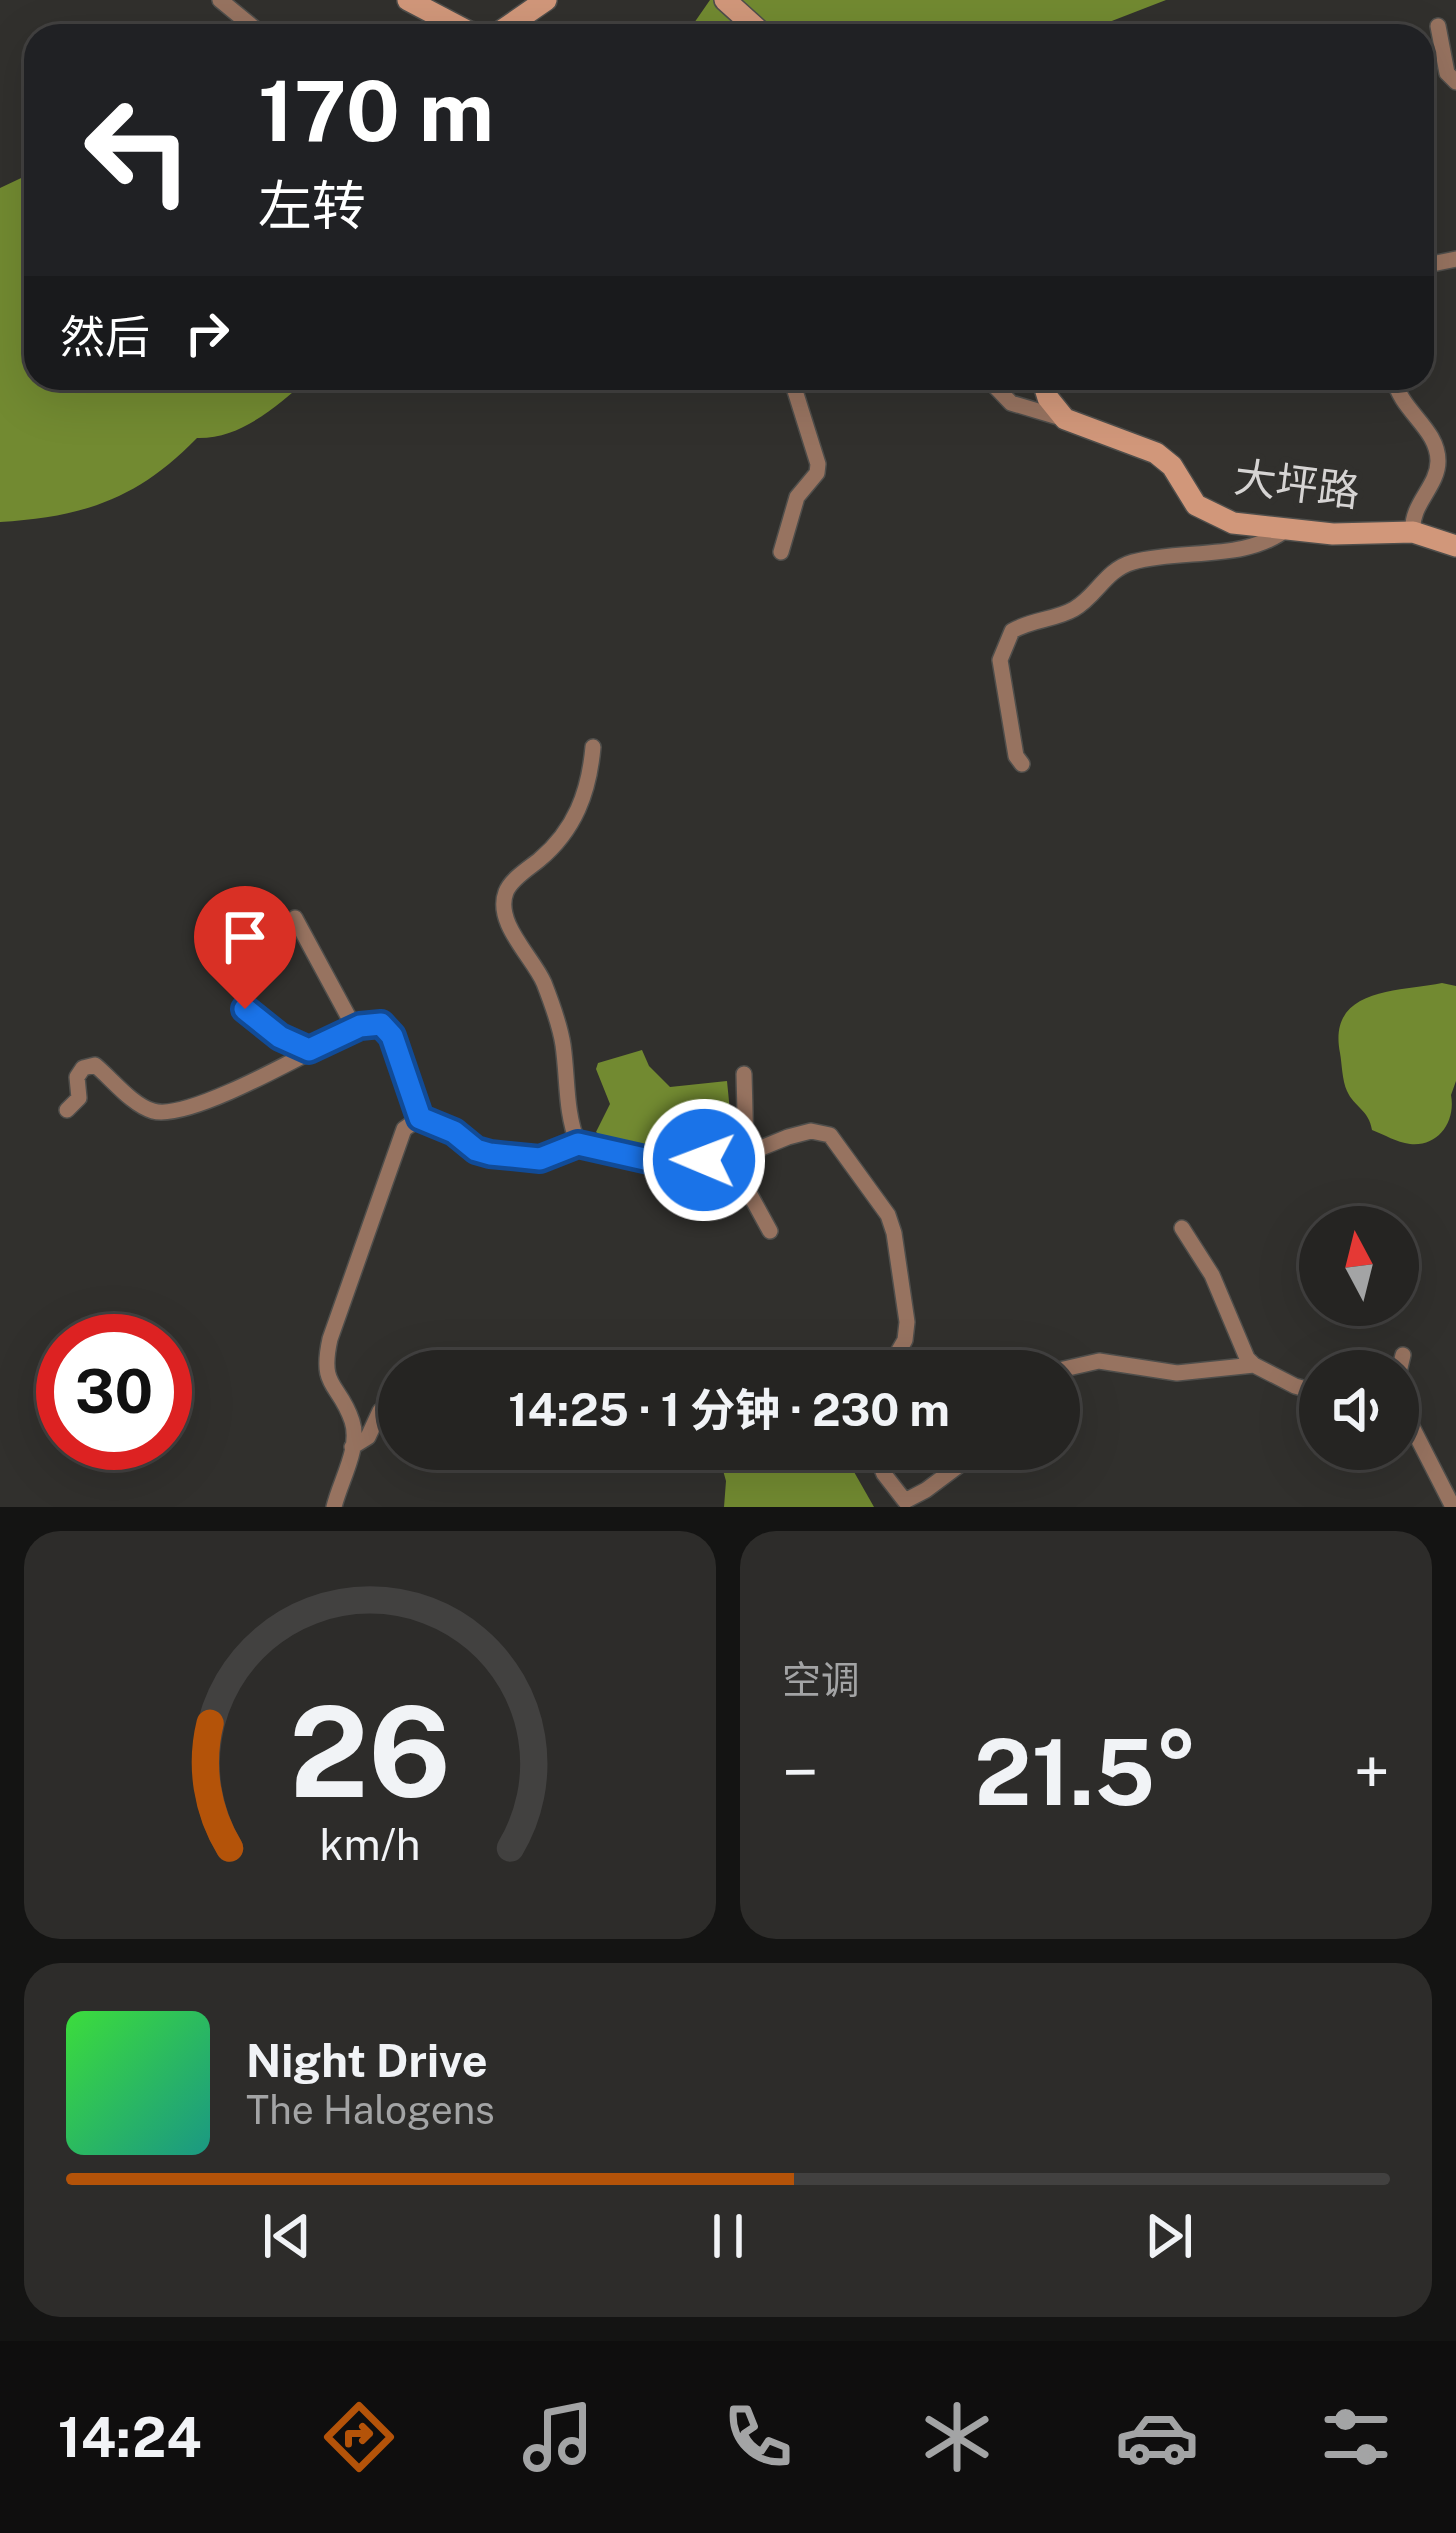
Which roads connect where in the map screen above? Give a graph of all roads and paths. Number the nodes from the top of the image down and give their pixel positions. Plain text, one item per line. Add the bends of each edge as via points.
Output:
1 (220, 0) edge
2 (408, 0) edge
3 (546, 0) edge
4 (724, 0) edge
5 (249, 24) edge
6 (454, 24) edge
7 (511, 24) edge
8 (752, 24) edge
9 (1438, 26) dead end
10 (1456, 82) edge
11 (795, 390) edge
12 (999, 390) edge
13 (1046, 390) edge
14 (1398, 390) edge
15 (1065, 419) junction
16 (1288, 528) junction
17 (1413, 532) junction
18 (1456, 546) edge
19 (781, 552) dead end
20 (593, 747) dead end
21 (1022, 764) dead end
22 (296, 918) dead end
23 (245, 1009) dead end
24 (355, 1029) junction
25 (309, 1050) junction
26 (744, 1074) dead end
27 (67, 1111) dead end
28 (420, 1118) junction
29 (578, 1144) junction
30 (744, 1155) junction
31 (1182, 1228) dead end
32 (770, 1231) dead end
33 (899, 1350) edge
34 (1080, 1365) edge
35 (1254, 1365) junction
36 (1299, 1388) edge
37 (378, 1415) edge
38 (1419, 1441) edge
39 (352, 1447) junction
40 (882, 1470) edge
41 (951, 1470) edge
42 (903, 1504) edge
43 (334, 1507) edge
44 (1453, 1507) edge

1 - 5 street
2 - 6 main road
3 - 7 main road
4 - 8 main road
9 - 10 street
11 - 19 street via 818,464 796,496
12 - 15 street via 1011,403
13 - 15 main road
14 - 17 street via 1438,459
15 - 16 main road, 大坪路 via 1156,453 1196,506 1233,523
16 - 17 main road, 大坪路
16 - 21 street via 1243,550 1128,563 1070,612 1012,631 1000,659
17 - 18 main road, 大坪路
20 - 29 street via 573,820 514,881 505,905 553,1011
22 - 24 street
23 - 25 street
24 - 25 street
24 - 28 street via 381,1024 392,1036
25 - 27 street via 221,1095 161,1113 95,1064 77,1077 79,1098
26 - 30 street
28 - 29 street via 490,1154 540,1159
28 - 39 street via 404,1129 325,1359 330,1385 352,1418
29 - 30 street via 673,1162
30 - 32 street via 747,1189
30 - 33 street via 811,1131 830,1135 888,1215 907,1322
31 - 35 street
34 - 35 street via 1099,1360 1177,1373
35 - 36 street
37 - 39 street via 368,1437
38 - 44 street
39 - 43 street
40 - 42 street
41 - 42 street

